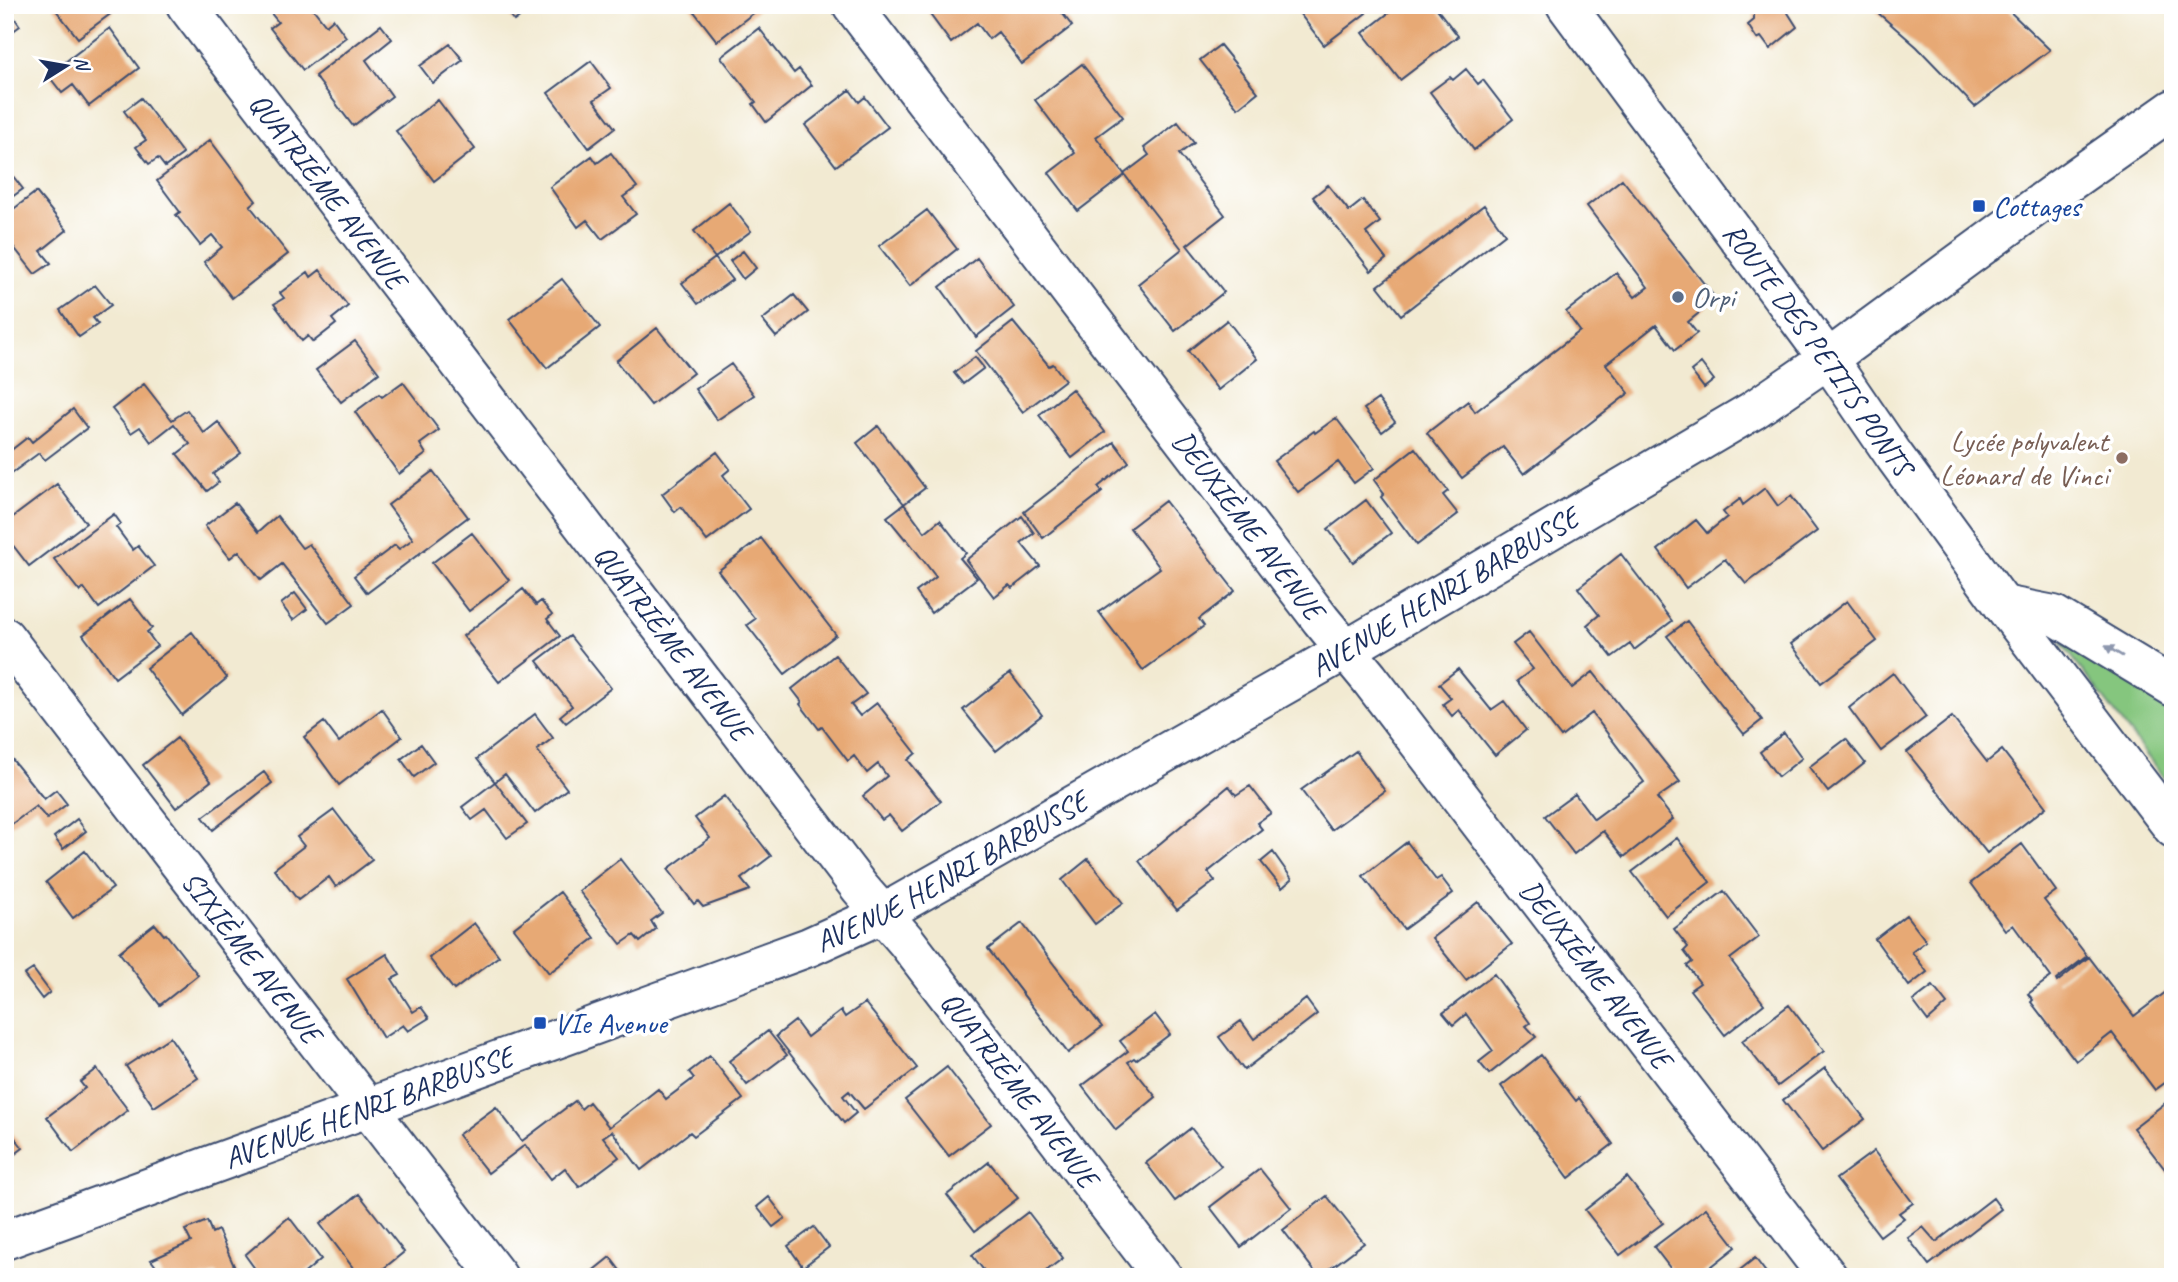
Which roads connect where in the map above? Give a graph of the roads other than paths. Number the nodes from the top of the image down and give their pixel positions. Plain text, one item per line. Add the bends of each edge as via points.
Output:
1 (186, 5) edge
2 (852, 5) edge
3 (1566, 5) edge
4 (2173, 109) edge
5 (1828, 359) junction
6 (2003, 605) junction
7 (5, 636) edge
8 (1346, 650) junction
9 (2173, 687) edge
10 (2173, 828) edge
11 (882, 914) junction
12 (369, 1108) junction
13 (5, 1241) edge
14 (498, 1277) edge
15 (1163, 1277) edge
16 (1828, 1277) edge

1 - 11 street, QUATRIÈME AVENUE
2 - 8 street, DEUXIÈME AVENUE
3 - 5 street, ROUTE DES PETITS PONTS
4 - 5 street, AVENUE HENRI BARBUSSE
5 - 6 street, ROUTE DES PETITS PONTS
5 - 8 street, AVENUE HENRI BARBUSSE via 1752,411
9 -> 6 street via 2054,615
6 - 10 street, ROUTE DES PETITS PONTS
7 - 12 street, SIXIÈME AVENUE
8 - 11 street, AVENUE HENRI BARBUSSE
8 - 16 street, DEUXIÈME AVENUE
11 - 12 street, AVENUE HENRI BARBUSSE via 809,947
11 - 15 street, QUATRIÈME AVENUE
12 - 13 street, AVENUE HENRI BARBUSSE
12 - 14 street, SIXIÈME AVENUE

